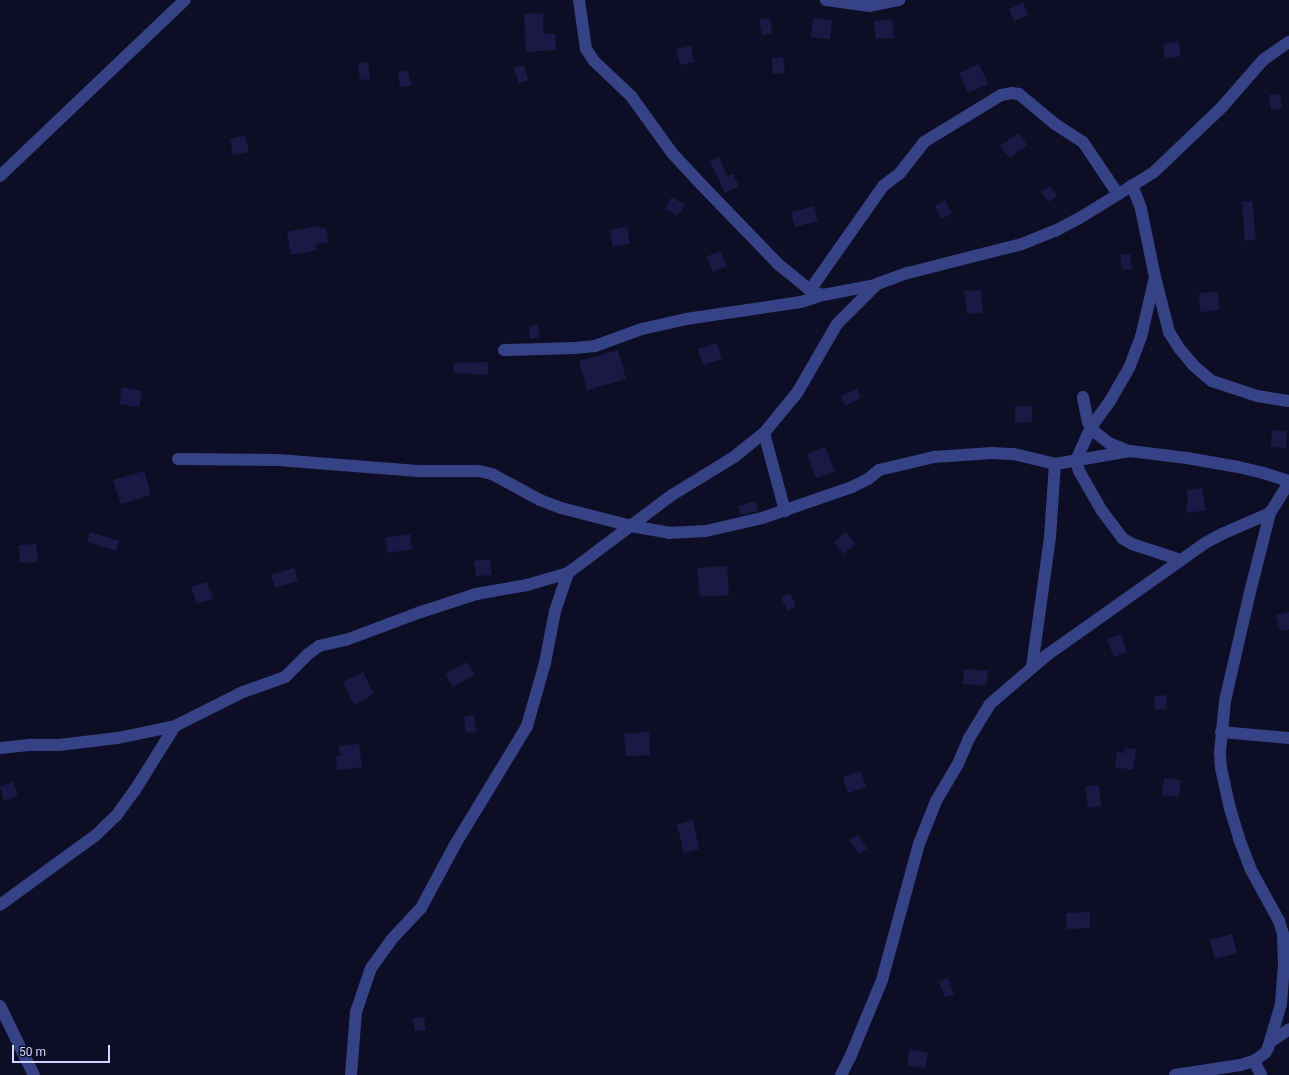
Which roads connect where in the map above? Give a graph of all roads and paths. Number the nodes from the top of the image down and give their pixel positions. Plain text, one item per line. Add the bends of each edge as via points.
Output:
1 (185, 0) edge
2 (579, 0) edge
3 (826, 0) edge
4 (899, 0) edge
5 (1289, 42) edge
6 (0, 176) edge
7 (1132, 185) junction
8 (1118, 194) junction
9 (1155, 277) junction
10 (877, 284) junction
11 (810, 290) junction
12 (823, 295) junction
13 (504, 350) dead end
14 (1083, 397) dead end
15 (1289, 401) edge
16 (1091, 427) junction
17 (764, 433) junction
18 (1130, 451) junction
19 (178, 458) dead end
20 (1076, 461) junction
21 (1055, 464) junction
22 (1289, 482) edge
23 (784, 511) junction
24 (1270, 513) junction
25 (631, 526) junction
26 (1181, 560) junction
27 (568, 573) junction
28 (1032, 668) junction
29 (175, 726) junction
30 (1221, 732) junction
31 (1289, 738) edge
32 (0, 748) edge
33 (0, 904) edge
34 (0, 1006) edge
35 (1289, 1029) edge
36 (1270, 1042) junction
37 (1254, 1061) junction
38 (34, 1075) edge
39 (351, 1075) edge
40 (841, 1075) edge
41 (1175, 1075) edge
42 (1261, 1075) edge

1 - 6 street
2 - 11 street via 586,49 594,61 631,96 672,153 696,179 778,264
3 - 4 street via 864,6
5 - 7 street via 1263,60 1223,106 1171,157 1154,172
7 - 8 street
7 - 9 street via 1141,209
8 - 10 street via 1035,240 908,273
8 - 11 street via 1083,142 1055,124 1018,94 1001,95 924,142 900,173 883,186
9 - 15 street via 1169,332 1194,366 1212,381 1229,388
9 - 16 street via 1141,337 1129,368
10 - 12 street
10 - 17 street via 837,324 796,393
11 - 12 street
12 - 13 street via 801,302 686,319 642,329 595,346
14 - 16 street via 1085,414
16 - 18 street via 1109,443
16 - 20 street
17 - 23 street
17 - 25 street via 734,457 677,491
18 - 20 street
18 - 22 street via 1238,467
19 - 25 street via 278,460 418,471 479,471 492,474 540,500 561,508
20 - 21 street
20 - 26 street via 1102,511 1122,538 1132,544
21 - 23 street via 1014,454 934,457 879,470 852,487
21 - 28 street via 1050,537
22 - 24 street
23 - 25 street via 706,531 669,533
24 - 26 street via 1222,534
24 - 30 street via 1225,701
25 - 27 street
26 - 28 street
27 - 29 street via 527,585 476,594 346,640 320,646 285,677 243,692
27 - 39 street via 555,611 545,663 527,726 456,843 421,908 391,940 371,968 356,1012
28 - 40 street via 990,704 936,801 920,844 882,980 855,1048
29 - 32 street via 118,738
29 - 33 street via 116,816 96,836
30 - 31 street
30 - 36 street via 1221,768 1230,810 1251,870 1279,921 1283,934 1281,1004
34 - 38 street
35 - 36 street
36 - 37 street via 1265,1053
37 - 41 street
37 - 42 street

